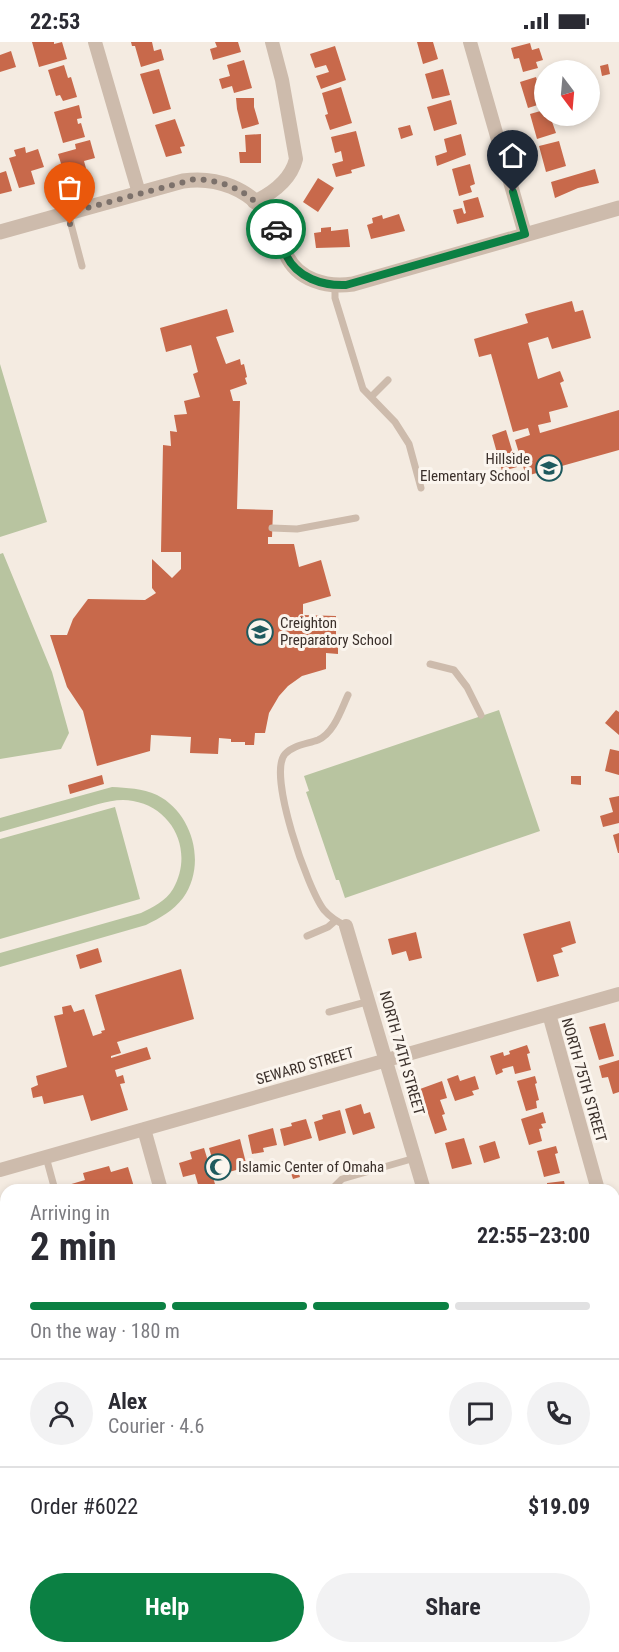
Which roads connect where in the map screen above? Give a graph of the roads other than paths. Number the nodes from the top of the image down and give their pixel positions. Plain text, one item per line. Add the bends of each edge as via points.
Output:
1 (95, 42) edge
2 (272, 42) edge
3 (470, 42) edge
4 (139, 193) junction
5 (255, 202) junction
6 (619, 208) edge
7 (68, 213) junction
8 (0, 232) edge
9 (525, 234) junction
10 (82, 266) dead end
11 (335, 285) junction
12 (388, 380) dead end
13 (371, 397) junction
14 (421, 488) dead end
15 (356, 518) dead end
16 (272, 528) dead end
17 (430, 664) dead end
18 (348, 695) dead end
19 (481, 715) dead end
20 (341, 923) junction
21 (308, 936) dead end
22 (619, 994) edge
23 (369, 1001) junction
24 (328, 1012) dead end
25 (549, 1014) junction
26 (387, 1060) junction
27 (144, 1130) junction
28 (46, 1157) junction
29 (415, 1158) junction
30 (0, 1170) edge
31 (53, 1184) edge
32 (159, 1184) edge
33 (337, 1184) edge
34 (422, 1184) edge
35 (596, 1184) edge

1 - 4 street
2 - 5 street via 296,159 286,178
3 - 9 street
4 - 5 street via 183,181 212,180 236,188
4 - 7 street
5 - 11 street via 268,216 286,255 300,272
6 - 9 street
7 - 8 street
7 - 10 lane
9 - 11 street via 353,284
11 - 13 lane via 334,298 357,372 363,389
12 - 13 lane
13 - 14 lane via 409,444
15 - 16 lane via 297,529
17 - 19 lane via 456,673
18 - 20 lane via 333,727 321,739 285,754 280,764 287,818 302,862 323,908
20 - 21 lane
20 - 23 street, NORTH 74TH STREET
22 - 25 street, SEWARD STREET
23 - 24 lane
23 - 26 street, NORTH 74TH STREET
25 - 26 street, SEWARD STREET
25 - 35 street, NORTH 75TH STREET
26 - 27 street, SEWARD STREET
26 - 29 street, NORTH 74TH STREET
27 - 28 street, SEWARD STREET
27 - 32 street
28 - 30 street, SEWARD STREET
28 - 31 lane
29 - 33 lane via 342,1179
29 - 34 street, NORTH 74TH STREET

